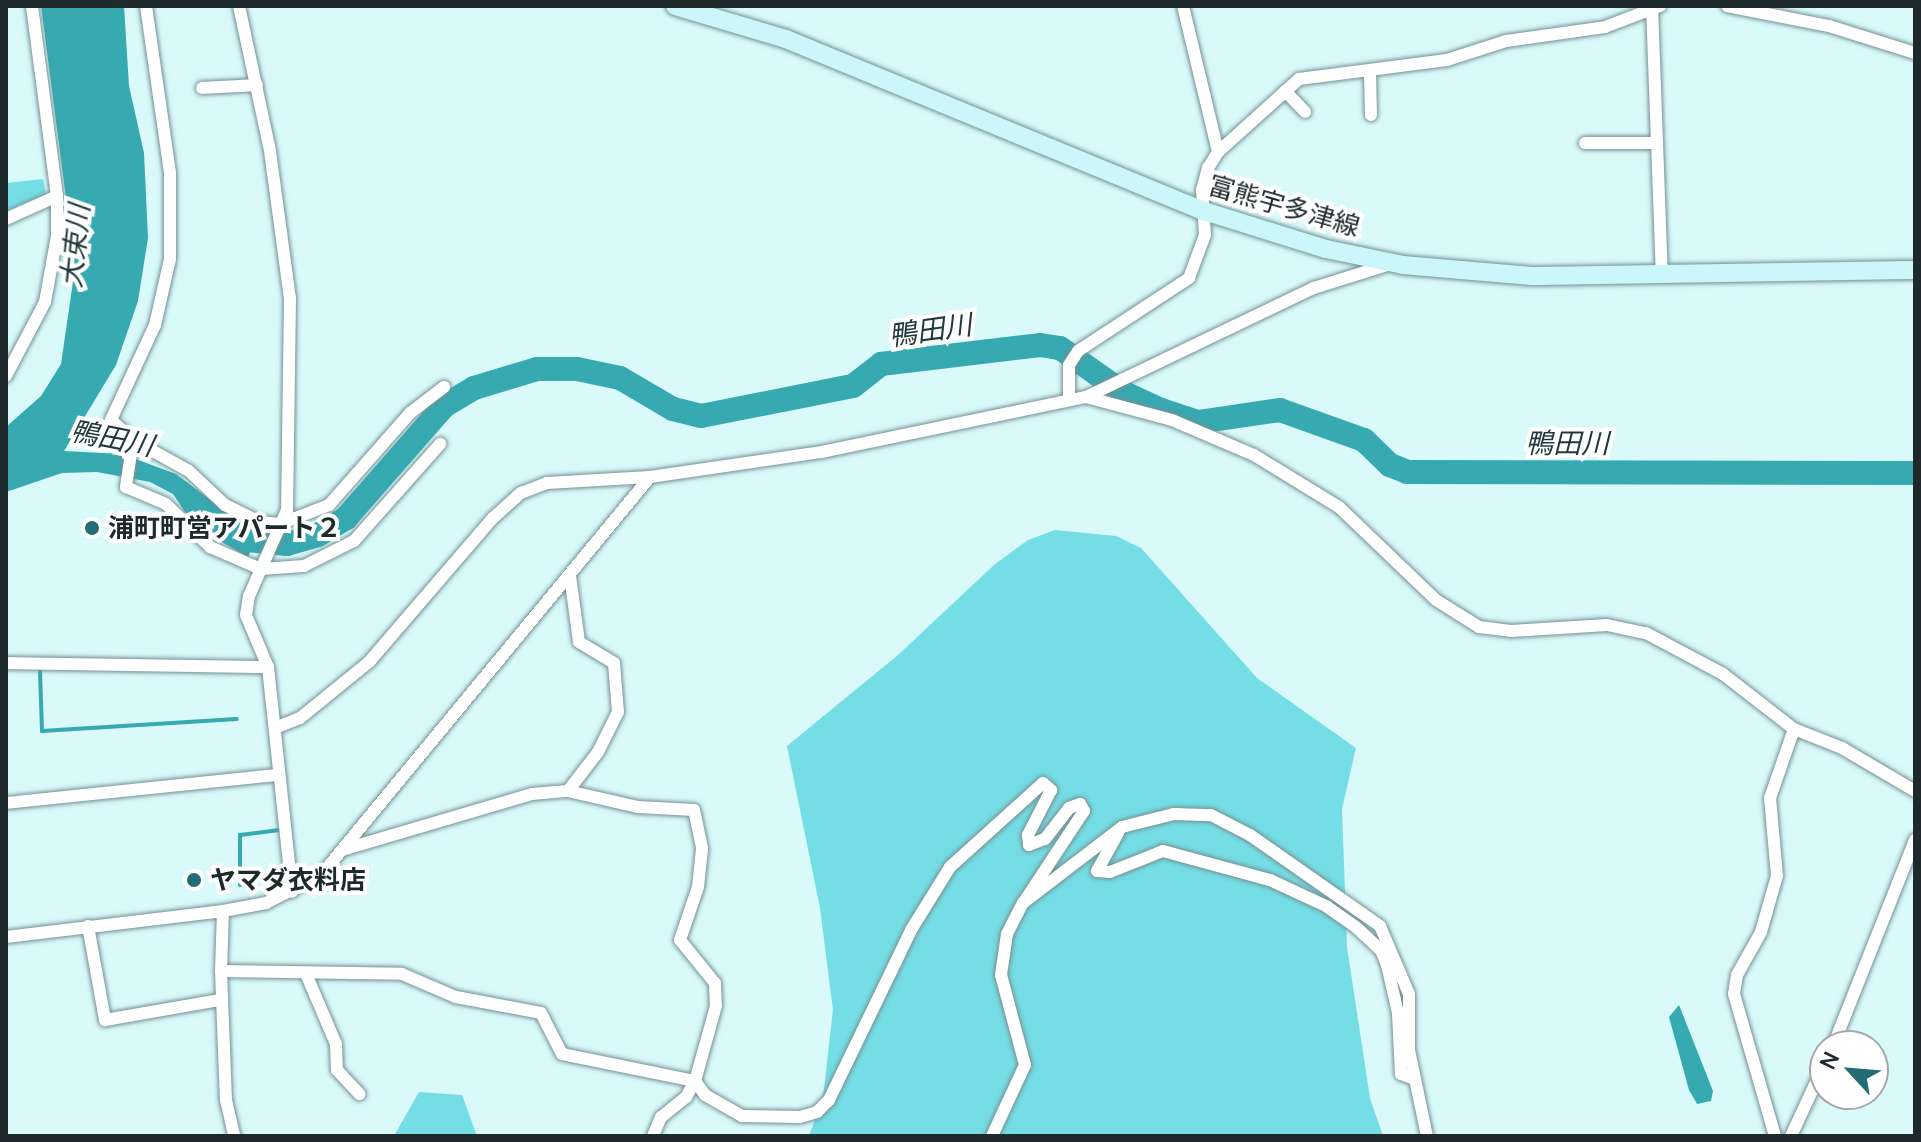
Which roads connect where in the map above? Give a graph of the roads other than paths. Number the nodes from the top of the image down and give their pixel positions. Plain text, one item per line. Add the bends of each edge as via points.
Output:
1 (32, 6) edge
2 (146, 6) edge
3 (239, 6) edge
4 (675, 6) edge
5 (1183, 6) edge
6 (1727, 6) edge
7 (1655, 7) edge
8 (1915, 53) edge
9 (1370, 72) junction
10 (257, 85) junction
11 (202, 88) dead end
12 (1285, 91) junction
13 (1305, 112) dead end
14 (1371, 115) dead end
15 (1585, 143) dead end
16 (1657, 143) junction
17 (1218, 152) junction
18 (57, 196) junction
19 (1204, 211) junction
20 (6, 219) edge
21 (1394, 263) junction
22 (1915, 270) edge
23 (1662, 276) junction
24 (6, 376) edge
25 (444, 387) dead end
26 (1086, 397) junction
27 (1069, 398) junction
28 (133, 440) junction
29 (440, 444) dead end
30 (650, 477) junction
31 (280, 524) junction
32 (261, 569) junction
33 (570, 575) junction
34 (6, 663) edge
35 (268, 667) junction
36 (275, 728) junction
37 (1794, 729) junction
38 (278, 775) junction
39 (568, 791) junction
40 (1915, 791) edge
41 (6, 803) edge
42 (1122, 827) junction
43 (1915, 840) edge
44 (342, 850) junction
45 (292, 892) junction
46 (1023, 903) junction
47 (223, 911) junction
48 (88, 926) junction
49 (6, 937) edge
50 (221, 971) junction
51 (307, 976) junction
52 (220, 1000) junction
53 (1839, 1030) edge
54 (1414, 1079) junction
55 (695, 1081) junction
56 (359, 1094) dead end
57 (1809, 1097) edge
58 (234, 1136) edge
59 (653, 1136) edge
60 (992, 1136) edge
61 (1427, 1136) edge
62 (1775, 1136) edge
63 (1791, 1136) edge

1 - 18 street
2 - 28 street via 170,173 170,259 155,325 111,420
3 - 10 street
4 - 19 main road, 富熊宇多津線 via 839,60
5 - 17 street
6 - 8 street via 1829,26
7 - 9 street via 1605,27 1506,41 1447,60
7 - 16 street
9 - 12 street via 1312,76
9 - 14 street
10 - 11 street
10 - 31 street via 290,298 291,456 287,510
12 - 13 street
12 - 17 street
15 - 16 street
16 - 23 street
17 - 19 street via 1202,190
18 - 20 street
18 - 24 street via 45,302
19 - 21 main road, 富熊宇多津線 via 1326,249
19 - 27 street via 1205,235 1189,278 1078,351 1069,365
21 - 23 main road, 富熊宇多津線 via 1532,276
21 - 26 street via 1314,288
22 - 23 main road, 富熊宇多津線
25 - 31 street via 410,413 329,505
26 - 27 street
26 - 37 street via 1172,420 1254,455 1339,507 1436,600 1479,627 1511,631 1607,625 1646,633 1723,674
27 - 30 street via 822,452
28 - 31 street via 189,471 225,505 260,522
28 - 32 street via 126,487 166,504 210,547
29 - 32 street via 354,541 304,566
30 - 33 street
30 - 36 street via 547,483 521,493 493,518 369,662 300,718
31 - 32 street
32 - 35 street via 246,615
33 - 39 street via 579,642 614,663 618,712 598,752
33 - 44 street
34 - 35 street
35 - 36 street
36 - 38 street
37 - 40 street via 1842,748
37 - 62 street via 1770,798 1777,876 1761,932 1737,975 1734,994 1745,1017
38 - 41 street
38 - 45 street
39 - 44 street via 532,794 435,819
39 - 55 street via 638,807 694,810 702,849 698,887 680,940 715,983 716,1006
42 - 46 street
42 - 54 street via 1174,814 1211,815 1318,879 1380,926 1409,994
42 - 54 street via 1097,871 1110,872 1163,851 1270,880 1326,906 1357,928 1381,950 1387,965 1398,1013 1401,1074
43 - 53 street
44 - 45 street via 327,868
45 - 47 street
46 - 55 street via 1084,811 1080,804 1069,808 1045,839 1029,845 1028,835 1051,790 1043,783 950,867 911,930 829,1100 817,1112 742,1116 705,1095
46 - 60 street via 1007,934 1001,975 1025,1065
47 - 48 street
47 - 50 street
48 - 49 street
48 - 52 street via 105,1020
50 - 51 street
50 - 52 street
51 - 55 street via 402,974 456,997 541,1013 562,1054
51 - 56 street via 336,1044 337,1070
52 - 58 street via 226,1100
54 - 61 street
55 - 59 street via 686,1097 661,1117
57 - 63 street

